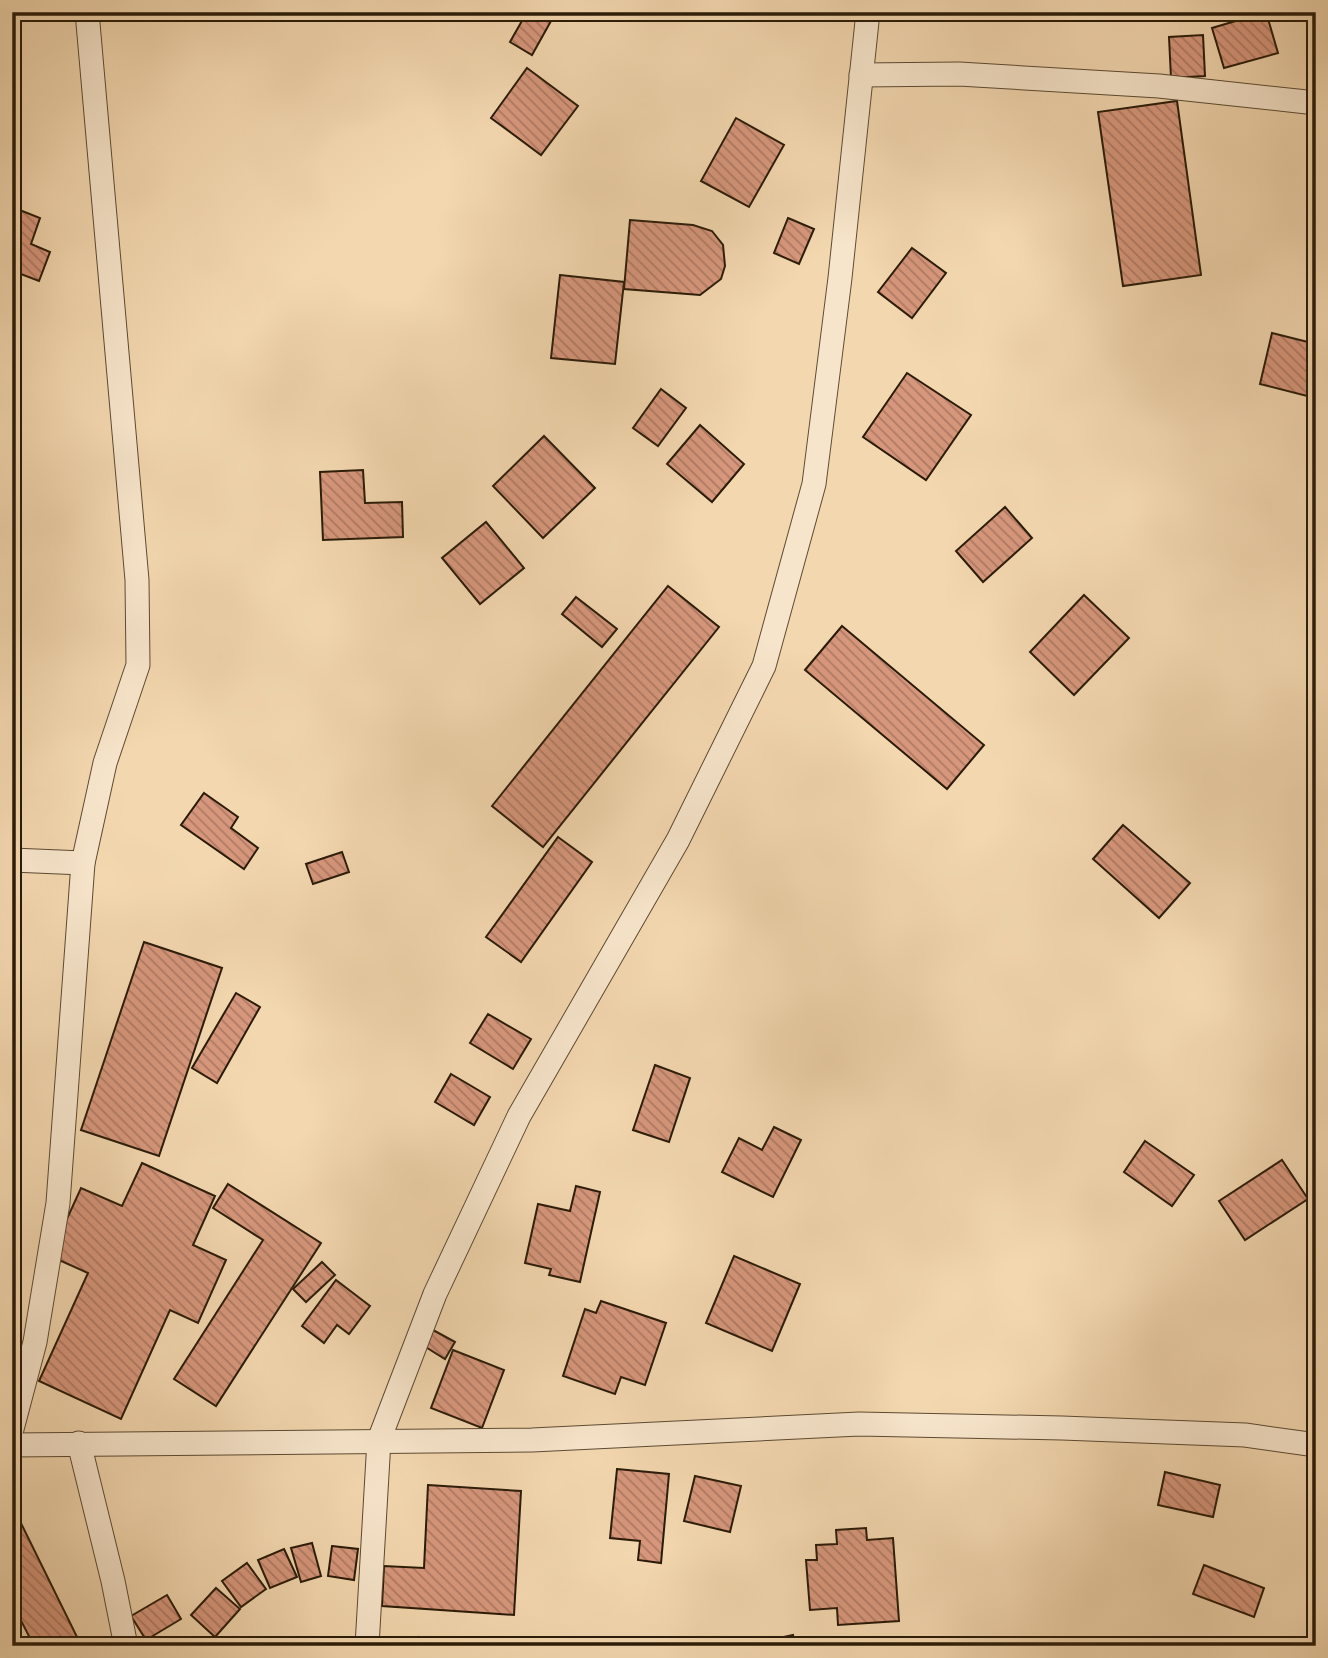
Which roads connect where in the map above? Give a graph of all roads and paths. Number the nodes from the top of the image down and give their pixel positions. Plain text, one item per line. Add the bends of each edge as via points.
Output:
1 (87, 12) edge
2 (868, 12) edge
3 (861, 75) junction
4 (1316, 103) edge
5 (12, 860) edge
6 (83, 863) junction
7 (12, 1429) edge
8 (379, 1440) junction
9 (79, 1443) junction
10 (12, 1445) edge
11 (1316, 1445) edge
12 (126, 1646) edge
13 (367, 1646) edge

1 - 6 street via 137,580 138,664 105,763
2 - 3 street
3 - 4 street via 959,74 1146,85
3 - 8 street via 814,484 764,666 678,840 519,1116 435,1294
5 - 6 street
6 - 7 street via 58,1203 35,1342
8 - 9 street
8 - 11 street via 532,1440 859,1424 1245,1435
8 - 13 street
9 - 10 street
9 - 12 street

